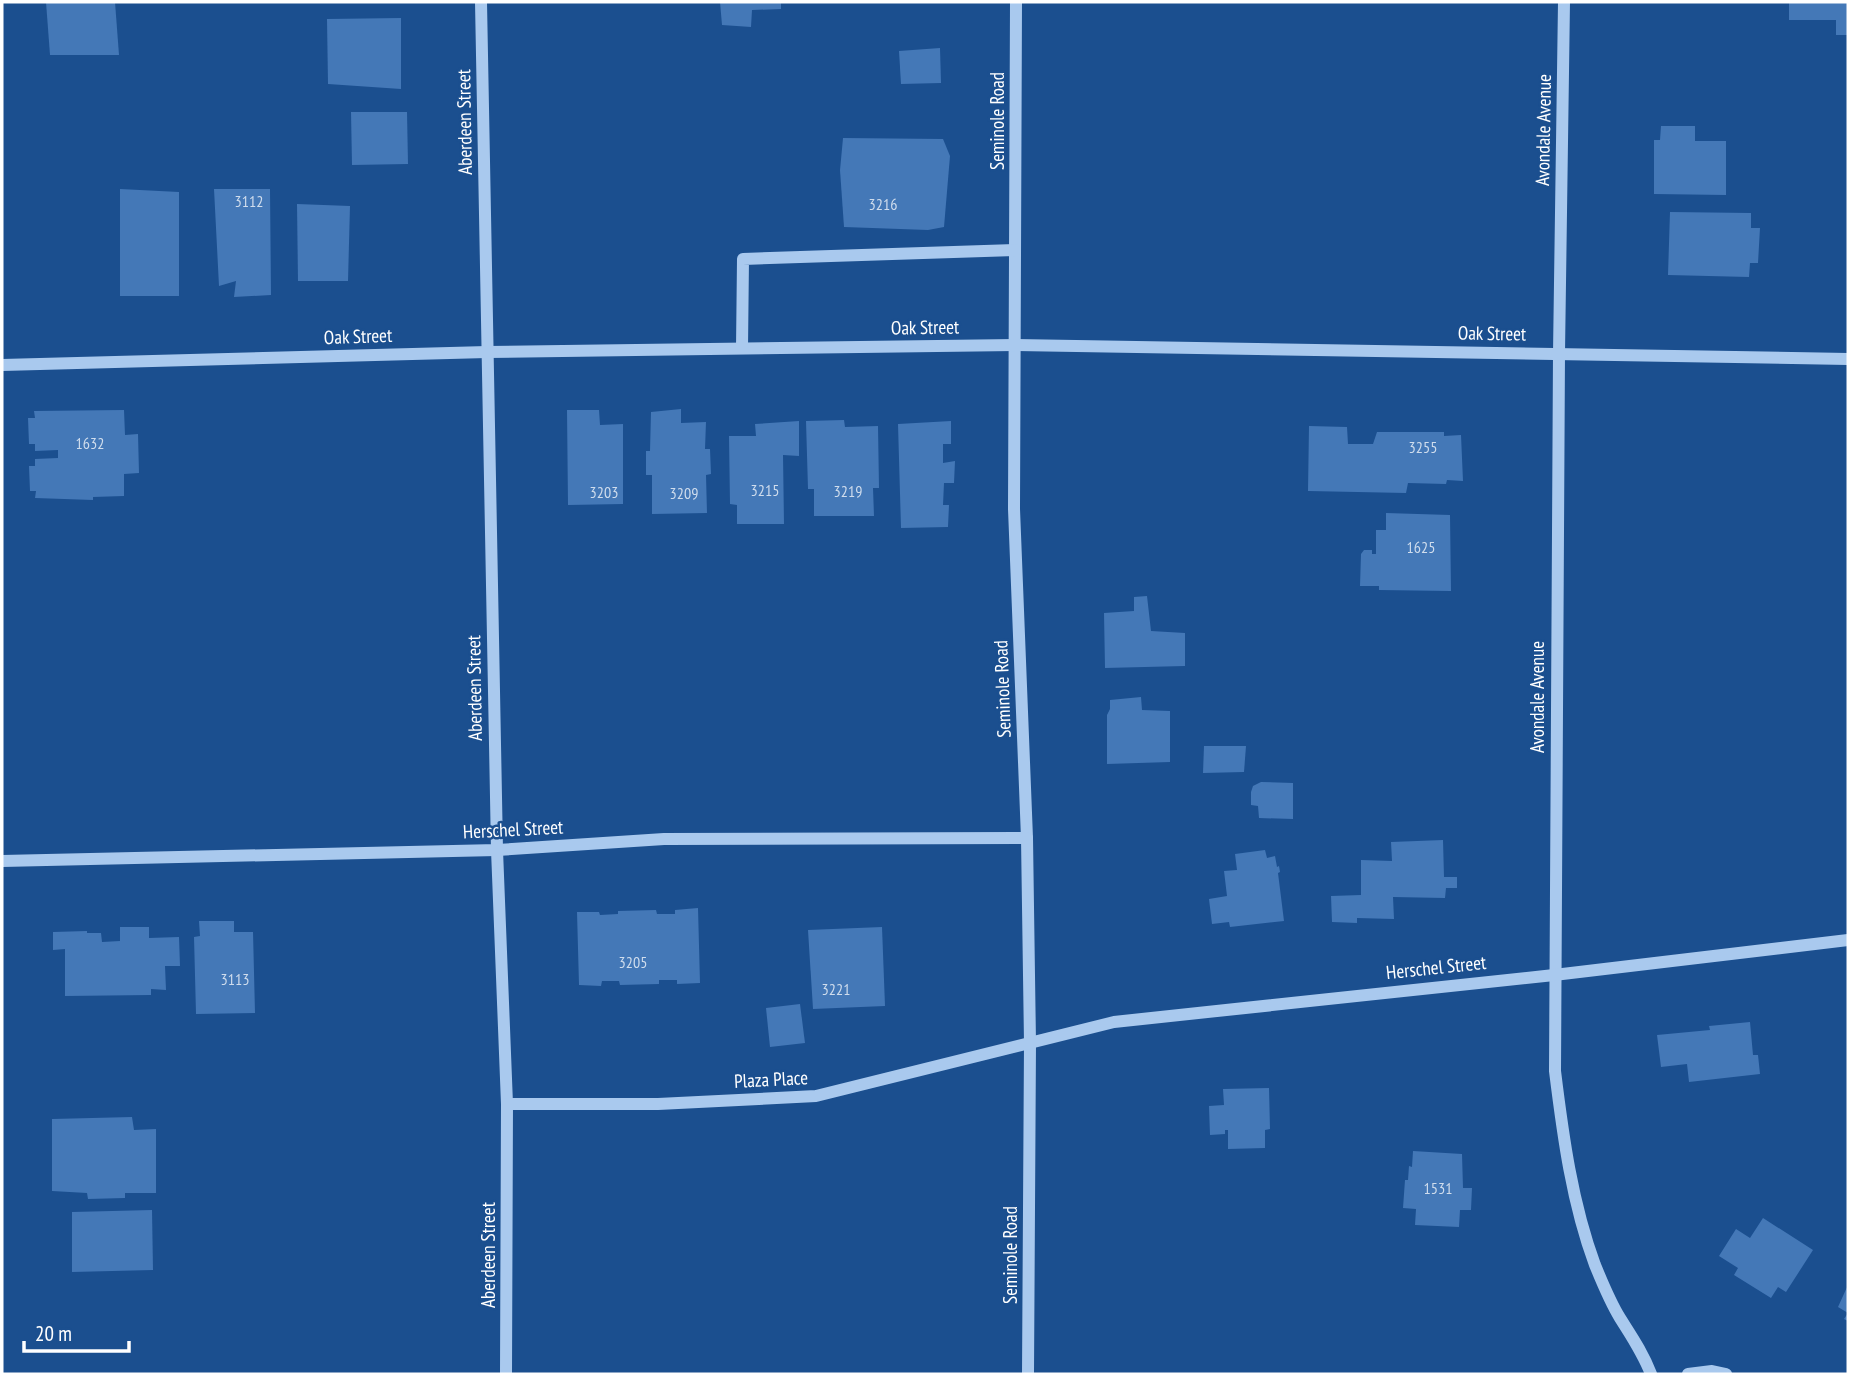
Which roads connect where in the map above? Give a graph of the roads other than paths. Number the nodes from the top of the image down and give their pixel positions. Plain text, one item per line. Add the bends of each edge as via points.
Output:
1 (481, 2) edge
2 (1016, 2) edge
3 (1564, 2) edge
4 (1015, 250) junction
5 (1015, 345) junction
6 (742, 348) junction
7 (487, 352) junction
8 (1559, 353) junction
9 (1848, 359) edge
10 (2, 365) edge
11 (1027, 838) junction
12 (497, 850) junction
13 (2, 860) edge
14 (1848, 940) edge
15 (1554, 975) junction
16 (1030, 1043) junction
17 (507, 1104) junction
18 (506, 1374) edge
19 (1028, 1374) edge
20 (1651, 1374) edge
21 (1688, 1374) edge
22 (1726, 1374) edge

1 - 7 street, Aberdeen Street
2 - 4 street, Seminole Road
3 - 8 street, Avondale Avenue
4 - 5 street, Seminole Road
4 - 6 street via 743,259
5 - 6 street, Oak Street
5 - 8 street, Oak Street
5 - 11 street, Seminole Road via 1014,509
6 - 7 street, Oak Street
7 - 10 street, Oak Street
7 - 12 street, Aberdeen Street
8 - 9 street, Oak Street
8 - 15 street, Avondale Avenue
11 - 12 street, Herschel Street via 664,839
11 - 16 street, Seminole Road
12 - 13 street, Herschel Street
12 - 17 street, Aberdeen Street
14 - 15 street, Herschel Street
15 - 16 street, Herschel Street via 1114,1022
15 - 20 street, Avondale Avenue via 1555,1071 1580,1213 1595,1265
16 - 17 street, Plaza Place via 816,1096 658,1104
16 - 19 street, Seminole Road
17 - 18 street, Aberdeen Street
21 - 22 street

